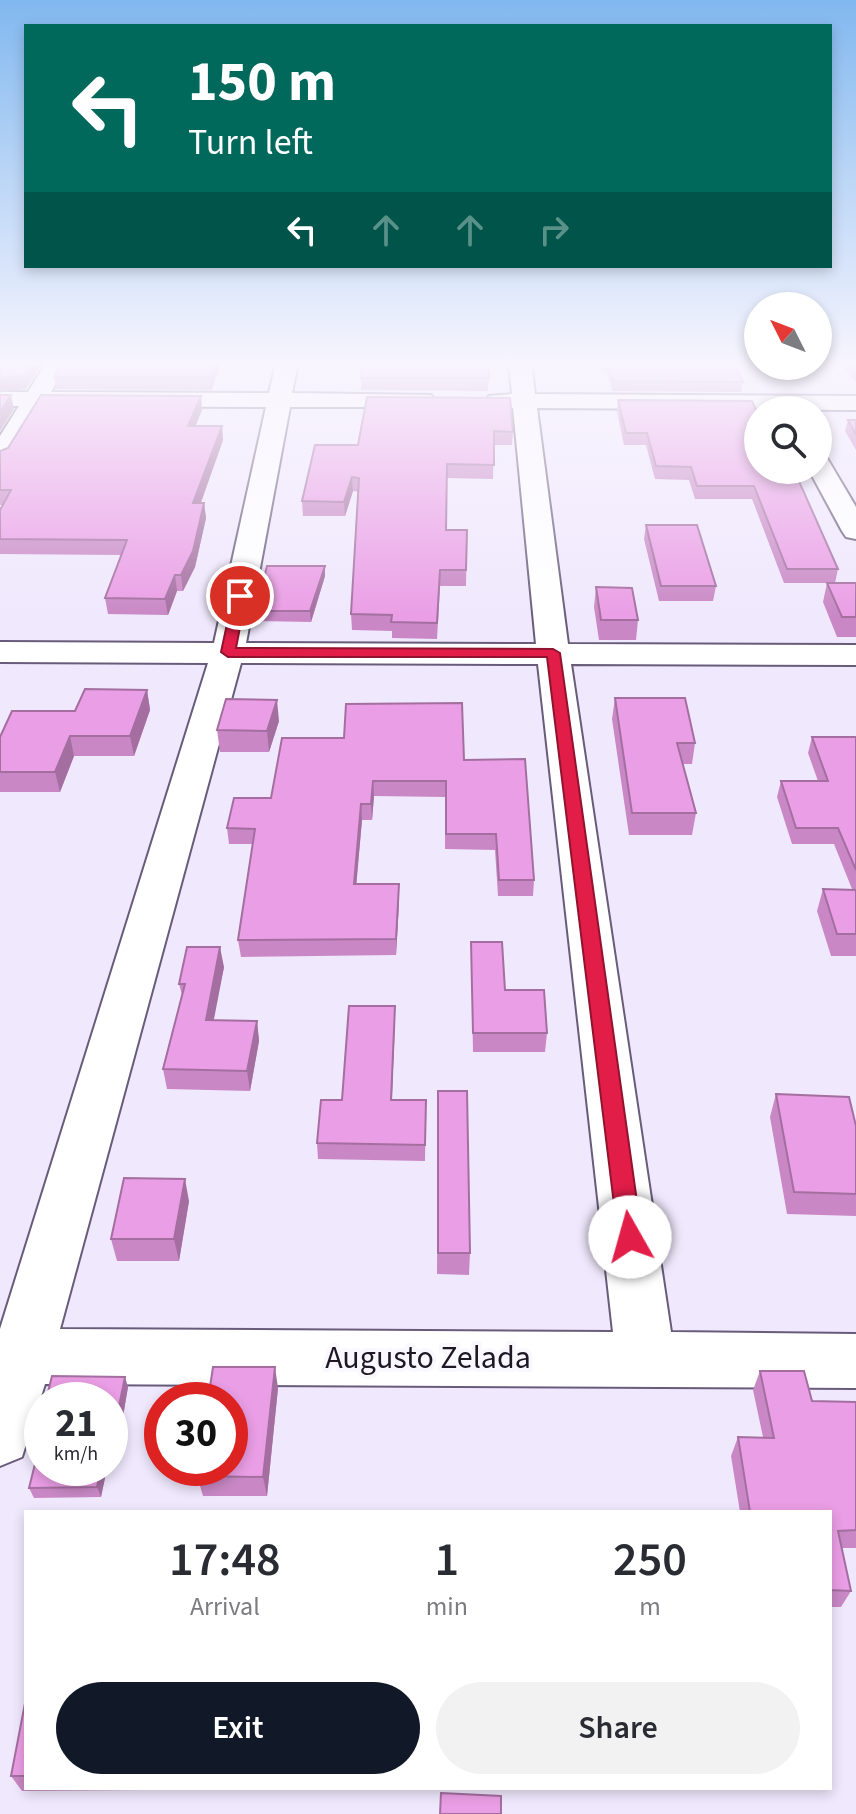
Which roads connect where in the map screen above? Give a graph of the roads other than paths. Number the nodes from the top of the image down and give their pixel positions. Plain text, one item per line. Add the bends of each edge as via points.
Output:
1 (270, 448) edge
2 (530, 448) edge
3 (830, 484) edge
4 (856, 531) edge
5 (0, 652) edge
6 (228, 652) junction
7 (553, 653) junction
8 (856, 655) edge
9 (12, 1356) edge
10 (646, 1360) junction
11 (856, 1361) edge
12 (0, 1436) edge

1 - 6 street
2 - 7 street
3 - 4 street
5 - 6 street
6 - 7 street
6 - 9 street
7 - 8 street
7 - 10 street
9 - 10 street, Augusto Zelada
9 - 12 street
10 - 11 street, Augusto Zelada

